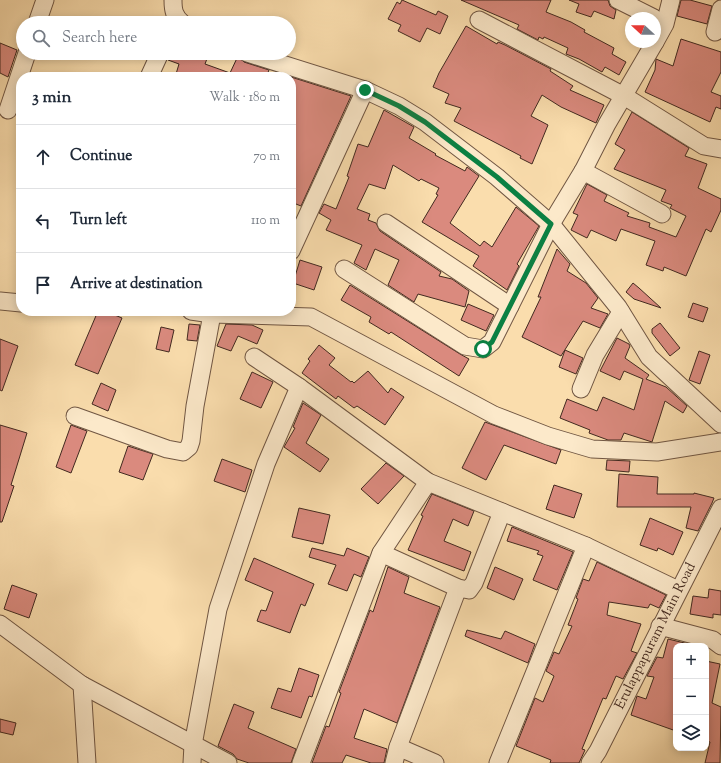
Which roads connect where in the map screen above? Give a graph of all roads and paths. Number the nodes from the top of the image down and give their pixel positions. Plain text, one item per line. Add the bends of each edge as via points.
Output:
1 (45, 0) edge
2 (173, 0) edge
3 (618, 0) edge
4 (671, 0) edge
5 (721, 9) edge
6 (642, 12) edge
7 (661, 15) edge
8 (39, 16) edge
9 (175, 16) edge
10 (479, 20) dead end
11 (715, 32) dead end
12 (652, 48) edge
13 (25, 60) edge
14 (157, 60) edge
15 (258, 60) edge
16 (274, 70) edge
17 (21, 72) edge
18 (151, 72) edge
19 (296, 75) edge
20 (365, 90) junction
21 (16, 91) edge
22 (624, 96) junction
23 (10, 111) edge
24 (721, 149) edge
25 (583, 171) junction
26 (662, 214) dead end
27 (386, 223) dead end
28 (551, 224) junction
29 (296, 240) edge
30 (344, 269) dead end
31 (0, 302) edge
32 (16, 303) edge
33 (510, 306) junction
34 (621, 312) junction
35 (212, 316) edge
36 (296, 316) edge
37 (254, 357) dead end
38 (299, 386) junction
39 (581, 389) dead end
40 (75, 416) dead end
41 (720, 422) edge
42 (721, 442) edge
43 (428, 482) junction
44 (721, 508) edge
45 (502, 512) junction
46 (586, 546) junction
47 (381, 553) junction
48 (458, 588) junction
49 (678, 590) junction
50 (0, 624) edge
51 (660, 626) junction
52 (721, 646) edge
53 (82, 685) junction
54 (194, 745) junction
55 (396, 755) edge
56 (87, 763) edge
57 (192, 763) edge
58 (228, 763) edge
59 (301, 763) edge
60 (435, 763) edge
61 (498, 763) edge
62 (590, 763) edge

1 - 8 street
2 - 9 street
3 - 6 street
4 - 7 street
5 - 11 street
10 - 22 street
12 - 22 street
13 - 17 street
14 - 18 street
15 - 16 street
19 - 20 street
20 - 28 street via 425,122 497,177
20 - 29 street
21 - 23 street
22 - 24 street via 704,146
22 - 25 street
25 - 26 street
25 - 28 street
27 - 33 street
28 - 33 street
28 - 34 street
30 - 33 street via 465,346 475,349 483,349 492,342
31 - 32 street
34 - 39 street via 595,355
34 - 41 street via 649,357
35 - 40 street via 195,406 192,438 186,450 181,452 168,449
36 - 42 street via 311,317 494,415 548,436 592,449 657,452
37 - 38 street
38 - 43 street
38 - 54 street via 266,464 218,609
43 - 45 street
43 - 47 street
44 - 49 street, Erulappapuram Main Road
45 - 46 street
45 - 48 street via 472,588
46 - 49 street
46 - 61 street
47 - 48 street
47 - 59 street
48 - 55 street
49 - 51 street, Erulappapuram Main Road
50 - 53 street
51 - 52 street via 713,640
51 - 62 street, Erulappapuram Main Road
53 - 54 street
53 - 56 street
54 - 57 street
54 - 58 street
55 - 60 street

